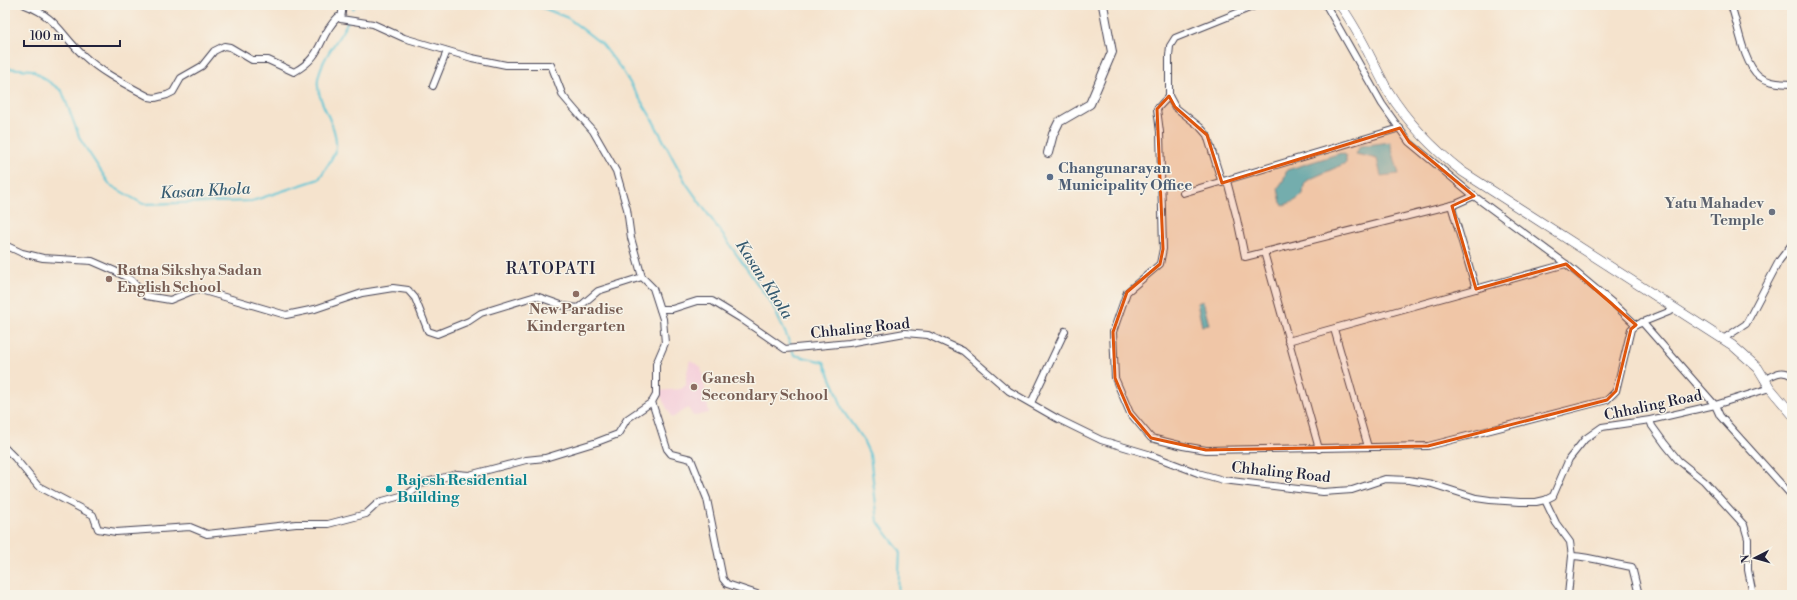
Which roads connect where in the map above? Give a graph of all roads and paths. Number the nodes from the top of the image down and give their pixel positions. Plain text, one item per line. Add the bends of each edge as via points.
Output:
1 (25, 5) edge
2 (343, 5) edge
3 (1103, 5) edge
4 (1257, 5) edge
5 (1326, 5) edge
6 (1340, 5) edge
7 (1731, 5) edge
8 (341, 20) junction
9 (447, 51) junction
10 (1792, 84) edge
11 (433, 86) dead end
12 (1169, 96) junction
13 (1400, 128) junction
14 (1048, 153) dead end
15 (1224, 182) junction
16 (1183, 194) dead end
17 (1474, 196) junction
18 (1451, 205) junction
19 (5, 244) edge
20 (1792, 244) edge
21 (1264, 252) junction
22 (1566, 264) junction
23 (642, 277) junction
24 (1476, 289) junction
25 (660, 309) junction
26 (1676, 309) junction
27 (1639, 324) junction
28 (1334, 329) junction
29 (1065, 331) dead end
30 (1723, 339) junction
31 (1288, 341) junction
32 (1792, 376) edge
33 (1764, 380) junction
34 (1770, 388) junction
35 (652, 402) junction
36 (1031, 403) junction
37 (1715, 405) junction
38 (1792, 414) edge
39 (1650, 420) junction
40 (1368, 447) junction
41 (5, 448) edge
42 (1319, 448) junction
43 (1792, 496) edge
44 (1545, 500) junction
45 (1572, 556) junction
46 (760, 595) edge
47 (1568, 595) edge
48 (1639, 595) edge
49 (1753, 595) edge

1 - 8 street via 40,11 56,23 83,56 99,68 155,98 167,96 181,78 202,66 214,51 224,46 252,60 268,60 294,72 315,56 328,26 338,17
2 - 8 street
3 - 14 street via 1112,52 1090,104 1059,122
4 - 12 street via 1175,38 1170,46
5 - 13 street via 1382,104
6 - 26 main road via 1399,108 1435,150 1463,172
7 - 10 street via 1739,35 1754,70 1768,81
8 - 9 street via 373,24 404,38
9 - 11 street
9 - 23 street via 506,65 551,65 563,96 593,131 616,171
12 - 15 street via 1175,107 1207,135
12 - 42 street via 1157,109 1160,132 1163,249 1160,264 1127,292 1113,332 1116,378 1130,413 1151,438 1183,446 1206,450
13 - 15 street
13 - 17 street via 1409,142
15 - 16 street
15 - 21 street via 1241,232 1245,256
17 - 18 street
17 - 22 street
18 - 21 street
18 - 24 street
19 - 23 street via 43,258 92,261 131,280 146,296 170,300 197,289 286,315 315,309 362,293 392,288 408,290 415,298 428,331 437,334 469,321 480,313 536,296 578,308 598,291
20 - 30 street via 1779,261 1746,324
21 - 31 street
22 - 24 street
22 - 27 street
23 - 25 street via 653,288
24 - 28 street
25 - 35 street via 665,343 656,364 656,395
25 - 36 street, Chhaling Road via 672,309 697,301 712,301 784,349 849,343 905,333 928,335 962,351 1009,391
26 - 27 street
26 - 30 main road
27 - 37 street
27 - 40 street via 1631,329 1616,391 1607,400 1428,446
28 - 31 street
28 - 40 street
29 - 36 street
30 - 33 main road via 1758,368
31 - 42 street
32 - 33 street via 1779,372
33 - 34 main road
34 - 37 street, Chhaling Road
34 - 38 main road
35 - 41 street via 627,419 618,434 545,458 422,482 408,494 379,502 366,514 328,524 296,524 208,534 190,527 116,532 98,529 93,515 38,486
35 - 46 street via 667,449 671,454 691,459 694,466 707,500 723,579 727,584
36 - 44 street, Chhaling Road via 1101,440 1223,480 1323,492 1352,490 1385,479 1409,480 1490,500
37 - 39 street, Chhaling Road
37 - 43 street via 1720,416
39 - 44 street, Chhaling Road via 1602,427 1585,439 1569,459 1553,496
39 - 49 street via 1678,460 1704,481 1744,525 1748,539 1748,570
40 - 42 street
44 - 45 street via 1556,523 1570,542
45 - 47 street
45 - 48 street via 1632,567

